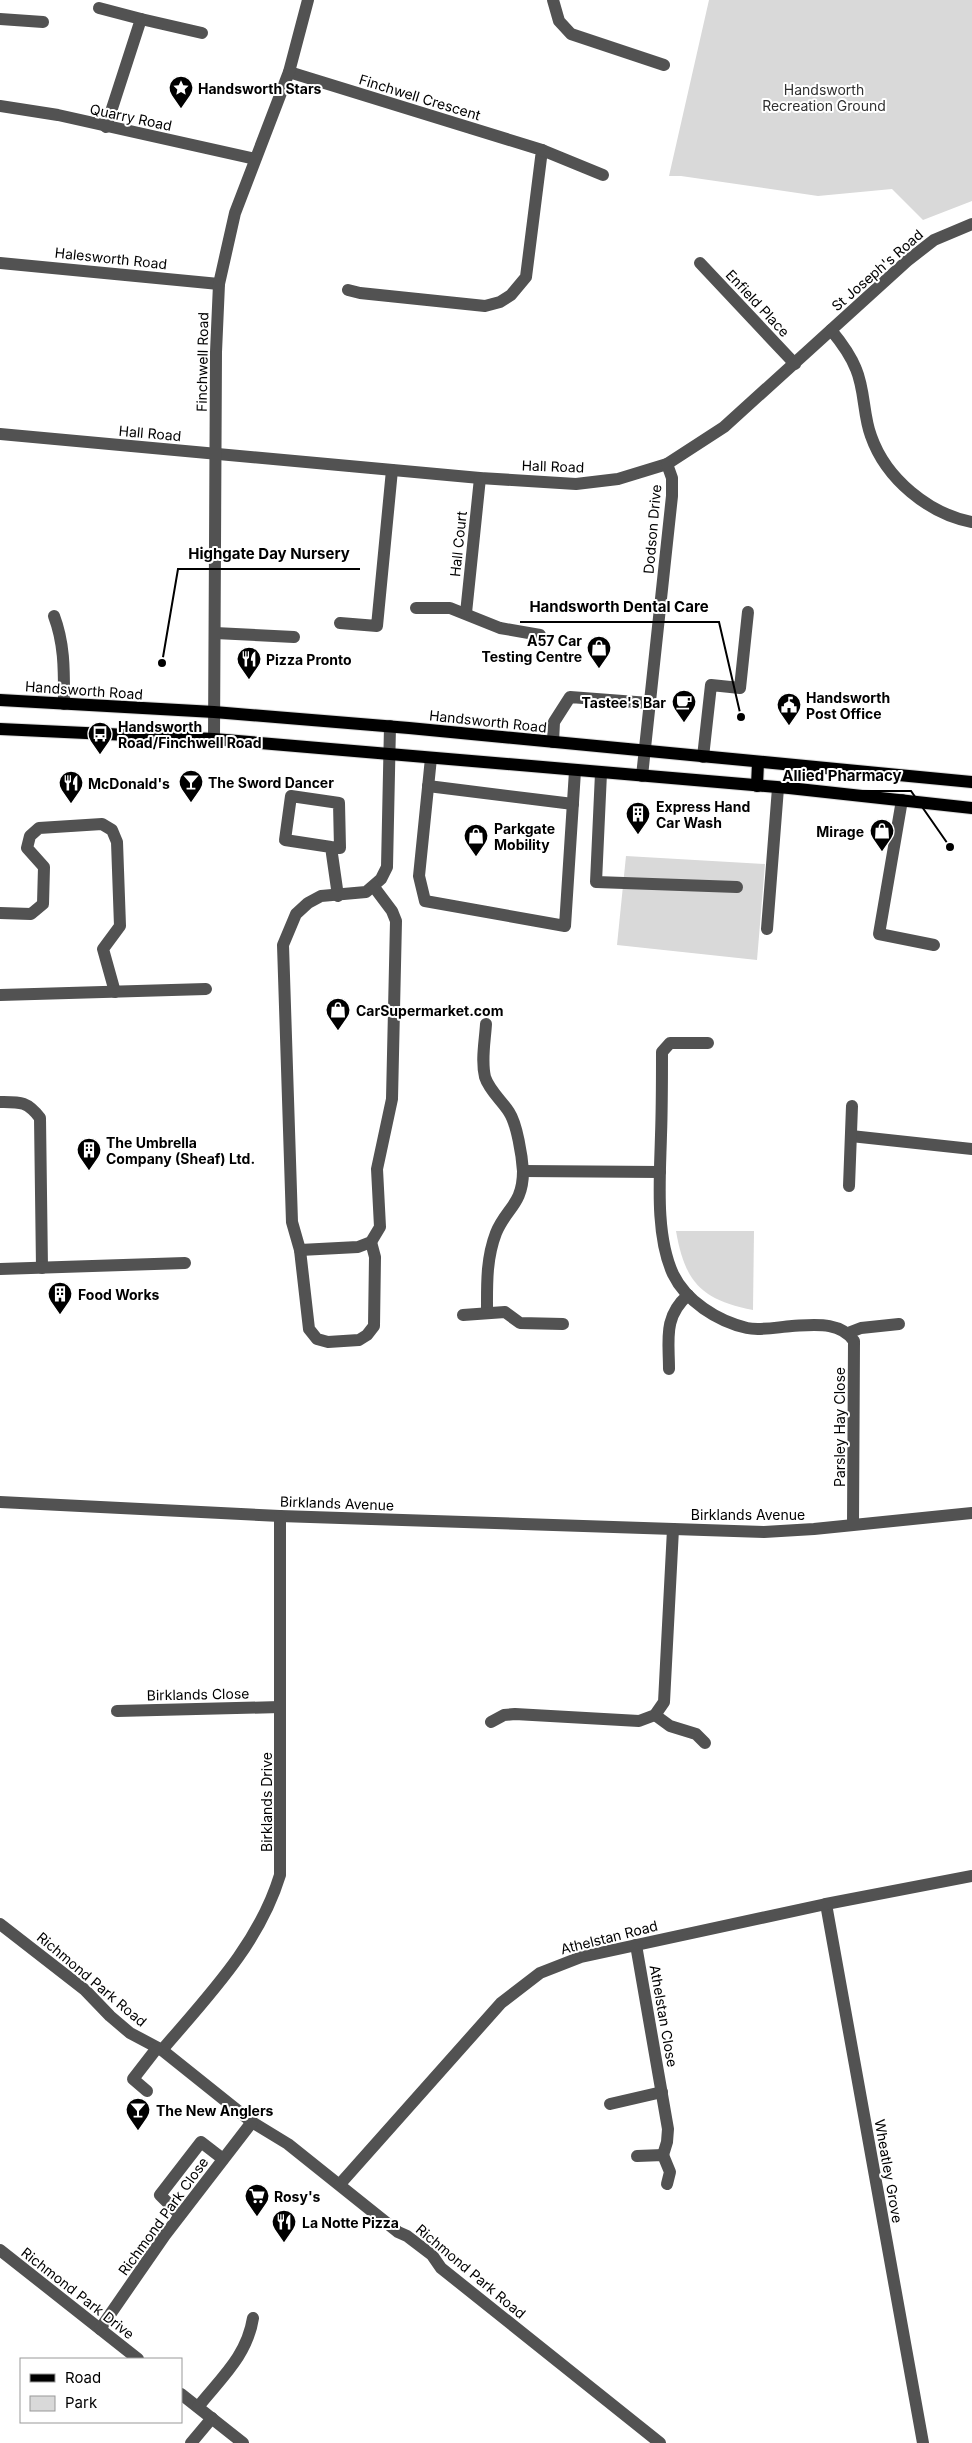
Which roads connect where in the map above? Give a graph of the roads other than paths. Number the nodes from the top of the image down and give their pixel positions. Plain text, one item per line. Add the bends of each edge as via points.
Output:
1 (308, 0) edge
2 (553, 0) edge
3 (99, 8) dead end
4 (0, 20) edge
5 (140, 20) junction
6 (43, 22) dead end
7 (202, 33) dead end
8 (664, 65) dead end
9 (289, 72) junction
10 (0, 106) edge
11 (106, 127) junction
12 (542, 150) junction
13 (255, 159) junction
14 (604, 175) dead end
15 (972, 224) edge
16 (0, 263) edge
17 (700, 263) dead end
18 (219, 284) junction
19 (348, 290) dead end
20 (831, 330) junction
21 (794, 364) junction
22 (0, 434) edge
23 (215, 454) junction
24 (667, 464) junction
25 (392, 470) junction
26 (480, 478) junction
27 (972, 522) edge
28 (416, 608) dead end
29 (748, 612) dead end
30 (466, 613) junction
31 (54, 616) dead end
32 (340, 622) dead end
33 (215, 633) junction
34 (540, 635) dead end
35 (294, 637) dead end
36 (0, 700) edge
37 (649, 703) junction
38 (64, 704) junction
39 (214, 712) junction
40 (390, 726) junction
41 (0, 728) edge
42 (214, 739) junction
43 (553, 742) junction
44 (644, 752) junction
45 (388, 755) junction
46 (703, 757) junction
47 (431, 758) junction
48 (758, 762) junction
49 (575, 771) junction
50 (601, 773) junction
51 (642, 776) junction
52 (972, 782) edge
53 (428, 786) junction
54 (757, 786) junction
55 (778, 788) junction
56 (902, 800) junction
57 (573, 804) junction
58 (972, 808) edge
59 (331, 847) junction
60 (374, 887) junction
61 (737, 887) dead end
62 (338, 896) junction
63 (0, 913) edge
64 (767, 929) dead end
65 (934, 944) dead end
66 (206, 989) dead end
67 (115, 992) junction
68 (0, 995) edge
69 (486, 1024) dead end
70 (708, 1044) dead end
71 (0, 1102) edge
72 (852, 1106) dead end
73 (851, 1136) junction
74 (972, 1149) edge
75 (523, 1170) junction
76 (660, 1172) junction
77 (849, 1186) dead end
78 (371, 1242) junction
79 (300, 1250) junction
80 (185, 1264) dead end
81 (42, 1268) junction
82 (0, 1269) edge
83 (688, 1295) junction
84 (487, 1312) junction
85 (462, 1315) dead end
86 (563, 1324) dead end
87 (899, 1324) dead end
88 (848, 1333) junction
89 (669, 1369) dead end
90 (0, 1502) edge
91 (972, 1513) edge
92 (280, 1516) junction
93 (854, 1524) junction
94 (673, 1529) junction
95 (280, 1707) junction
96 (117, 1711) dead end
97 (655, 1715) junction
98 (492, 1722) dead end
99 (704, 1743) dead end
100 (972, 1876) edge
101 (826, 1904) junction
102 (0, 1924) edge
103 (636, 1945) junction
104 (160, 2049) junction
105 (147, 2091) dead end
106 (662, 2092) junction
107 (610, 2104) dead end
108 (252, 2122) junction
109 (663, 2155) junction
110 (636, 2156) dead end
111 (223, 2159) junction
112 (340, 2184) junction
113 (668, 2184) dead end
114 (180, 2216) junction
115 (0, 2250) edge
116 (253, 2318) dead end
117 (100, 2329) junction
118 (137, 2358) edge
119 (182, 2395) edge
120 (198, 2407) junction
121 (212, 2418) junction
122 (191, 2443) edge
123 (244, 2443) edge
124 (660, 2443) edge
125 (923, 2443) edge

1 - 9 street, Finchwell Road
2 - 8 street via 559,21 571,34
3 - 5 street
4 - 6 street
5 - 7 street
5 - 11 street
9 - 12 street, Finchwell Crescent
9 - 13 street, Finchwell Road
10 - 11 street, Quarry Road
11 - 13 street, Quarry Road
12 - 14 street, Finchwell Crescent
12 - 19 street via 526,277 511,295 486,306
13 - 18 street, Finchwell Road via 235,213
15 - 20 street, St Joseph's Road via 930,243
16 - 18 street, Halesworth Road
17 - 21 street, Enfield Place
18 - 23 street, Finchwell Road
20 - 21 street, Hall Road
20 - 27 street via 846,349 856,370 871,438 887,466 910,492 930,508 955,519
21 - 24 street, Hall Road via 724,427
22 - 23 street, Hall Road
23 - 25 street, Hall Road
23 - 33 street, Finchwell Road
24 - 26 street, Hall Road via 618,480 576,484
24 - 37 street, Dodson Drive via 672,478 672,496
25 - 26 street, Hall Road
25 - 32 street via 377,626
26 - 30 street, Hall Court
28 - 30 street via 450,608
29 - 46 street via 740,688 711,685
30 - 34 street via 500,628
31 - 38 street via 61,634 64,659
33 - 35 street
33 - 39 street, Finchwell Road
36 - 38 main road, Handsworth Road
37 - 43 street via 570,697 554,722
37 - 44 street, Dodson Drive
38 - 39 main road, Handsworth Road
39 - 40 main road, Handsworth Road
39 - 42 street, Finchwell Road
40 - 43 main road, Handsworth Road
40 - 45 street
41 - 42 main road
42 - 45 main road
43 - 44 main road, Handsworth Road
44 - 46 main road, Handsworth Road
44 - 51 street, Dodson Drive
45 - 47 main road
45 - 60 street via 387,868
46 - 48 main road, Handsworth Road
47 - 49 main road
47 - 53 street
48 - 52 main road, Handsworth Road
48 - 54 main road
49 - 50 main road
49 - 57 street
50 - 51 main road
50 - 61 street via 596,882
51 - 54 main road
53 - 57 street
53 - 57 street via 418,876 425,901 565,926
54 - 55 main road
55 - 56 main road
55 - 64 street
56 - 58 main road
56 - 65 street via 879,934
59 - 59 street via 340,848 339,803 291,796 285,840
59 - 62 street
60 - 62 street via 366,892
60 - 78 street via 396,921 392,1099 377,1169 380,1227
62 - 79 street via 321,896 308,903 296,914 283,945 289,1190 292,1222
63 - 67 street via 31,914 42,904 44,867 27,848 30,836 39,828 102,824 112,830 117,842 120,926 103,949
66 - 67 street
67 - 68 street
69 - 75 street via 486,1079 514,1121
70 - 76 street via 670,1043 662,1052
71 - 81 street via 32,1106 40,1118
72 - 73 street
73 - 74 street
73 - 77 street
75 - 76 street
75 - 84 street via 520,1192 497,1230 487,1264
76 - 83 street via 664,1246 673,1274
78 - 79 street via 358,1247
78 - 79 street via 375,1257 374,1326 368,1335 358,1340 328,1342 317,1339 310,1329
80 - 81 street
81 - 82 street
83 - 88 street via 707,1311 748,1328 836,1326
83 - 89 street via 670,1316
84 - 85 street
84 - 86 street via 505,1312 520,1323
87 - 88 street
88 - 93 street, Parsley Hay Close via 854,1341
90 - 92 street, Birklands Avenue
91 - 93 street, Birklands Avenue
92 - 94 street, Birklands Avenue
92 - 95 street, Birklands Drive
93 - 94 street, Birklands Avenue via 764,1532
94 - 97 street, Birklands Avenue via 664,1702
95 - 96 street, Birklands Close
95 - 104 street, Birklands Drive via 282,1846 280,1876 272,1901 255,1936
97 - 98 street via 638,1721 515,1714
97 - 99 street via 670,1726 696,1734
100 - 101 street, Athelstan Road
101 - 103 street, Athelstan Road
101 - 125 street, Wheatley Grove
102 - 104 street, Richmond Park Road via 85,1990 130,2033
103 - 106 street, Athelstan Close
103 - 112 street, Athelstan Road via 560,1964 519,1987 501,2003
104 - 105 street, Birklands Drive via 133,2080
104 - 108 street, Richmond Park Road
106 - 107 street
106 - 109 street, Athelstan Close via 668,2129
108 - 111 street, Richmond Park Close
108 - 112 street, Richmond Park Road via 288,2144
109 - 110 street
109 - 113 street via 670,2172
111 - 114 street, Richmond Park Close
111 - 114 street via 201,2142 160,2195
112 - 124 street, Richmond Park Road via 398,2232 428,2251 441,2268
114 - 117 street, Richmond Park Close
115 - 117 street, Richmond Park Drive
116 - 120 street via 243,2352
117 - 118 street, Richmond Park Drive
119 - 120 street
120 - 121 street
121 - 122 street
121 - 123 street

